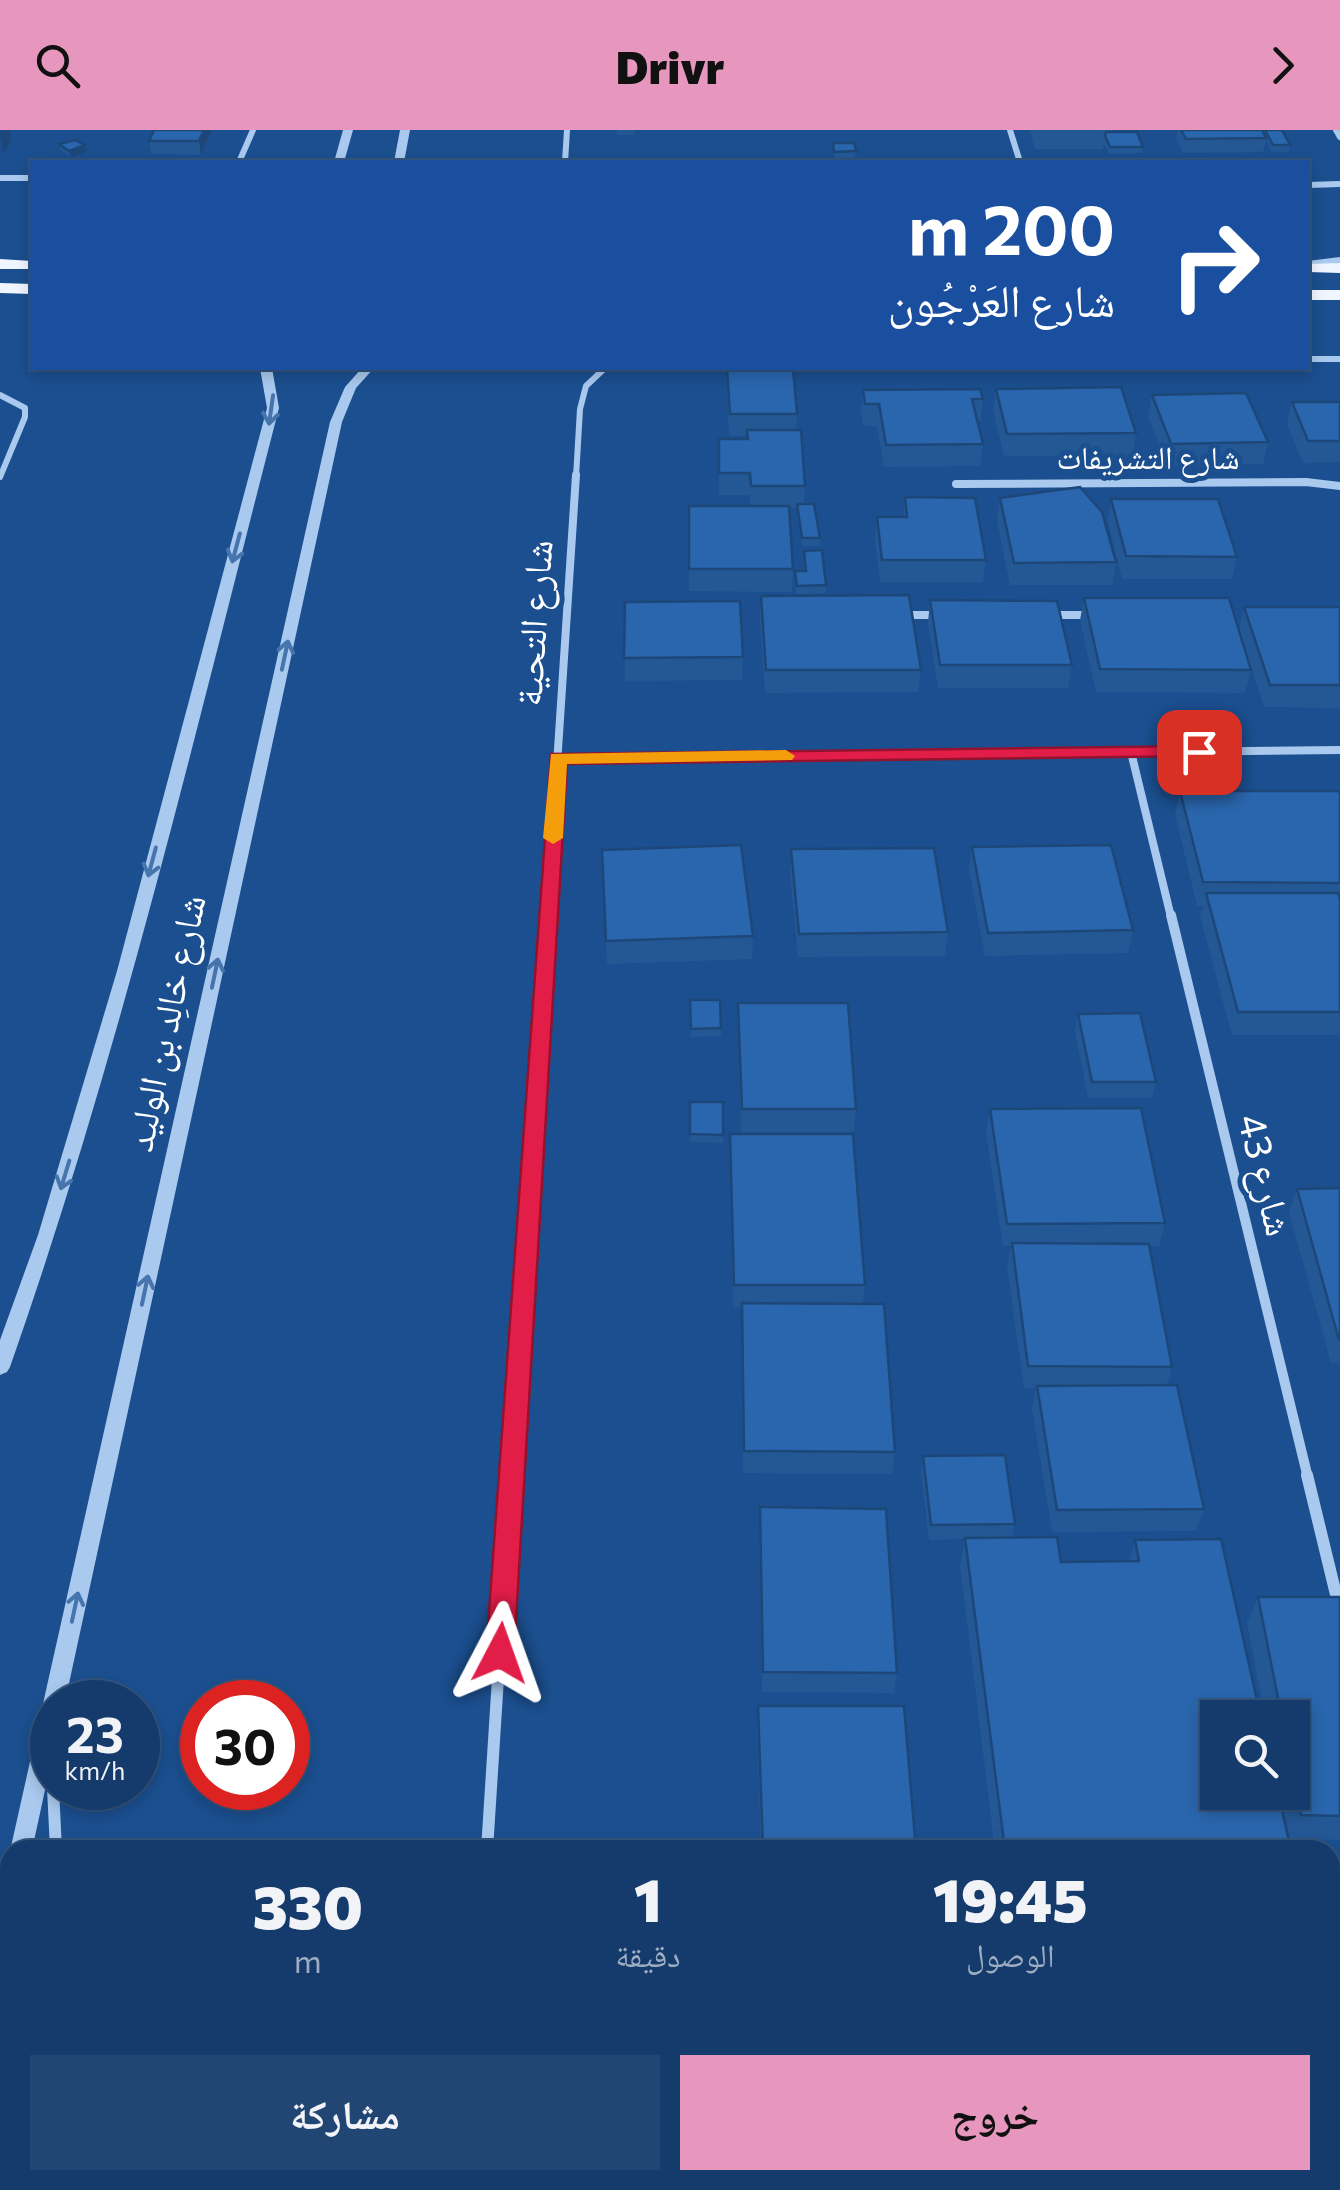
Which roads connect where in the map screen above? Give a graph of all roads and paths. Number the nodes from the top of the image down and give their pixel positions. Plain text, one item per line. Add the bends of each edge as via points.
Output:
1 (253, 130) edge
2 (348, 130) edge
3 (405, 130) edge
4 (567, 130) edge
5 (1010, 130) edge
6 (1336, 130) edge
7 (1340, 138) edge
8 (240, 160) edge
9 (340, 160) edge
10 (399, 160) edge
11 (565, 160) edge
12 (1019, 160) edge
13 (0, 178) edge
14 (30, 178) edge
15 (1340, 184) edge
16 (1310, 185) edge
17 (1340, 260) edge
18 (0, 264) edge
19 (30, 265) edge
20 (1310, 266) edge
21 (1310, 266) edge
22 (1340, 268) edge
23 (0, 288) edge
24 (30, 289) edge
25 (1310, 295) edge
26 (1340, 296) edge
27 (1310, 359) edge
28 (1340, 359) edge
29 (266, 370) edge
30 (366, 370) edge
31 (603, 370) edge
32 (0, 395) edge
33 (0, 477) edge
34 (956, 484) dead end
35 (1340, 486) edge
36 (896, 615) edge
37 (954, 615) edge
38 (1031, 615) edge
39 (1108, 615) edge
40 (1340, 750) edge
41 (1132, 752) junction
42 (558, 758) junction
43 (0, 1367) edge
44 (1340, 1611) edge
45 (59, 1680) edge
46 (30, 1810) edge
47 (53, 1810) edge
48 (23, 1840) edge
49 (55, 1840) edge
50 (488, 1840) edge

1 - 8 street
2 - 9 street
3 - 10 street
4 - 11 street
5 - 12 street
6 - 7 street
13 - 14 street
15 - 16 street
17 - 20 street
18 - 19 main road
21 - 22 main road
23 - 24 main road
25 - 26 main road
27 - 28 street
29 -> 43 street, شارع خالِد بن الوليد via 273,408 125,972
45 -> 30 street, شارع خالِد بن الوليد via 336,422
31 - 42 street, شارع التحية via 586,386 580,409
32 - 33 street via 18,401 25,418
34 - 35 street, شارع التشريفات
36 - 37 street
38 - 39 street
40 - 41 street
41 - 42 street
41 - 44 street, شارع 43
42 - 50 street, شارع التحية
46 - 48 street
47 - 49 street

